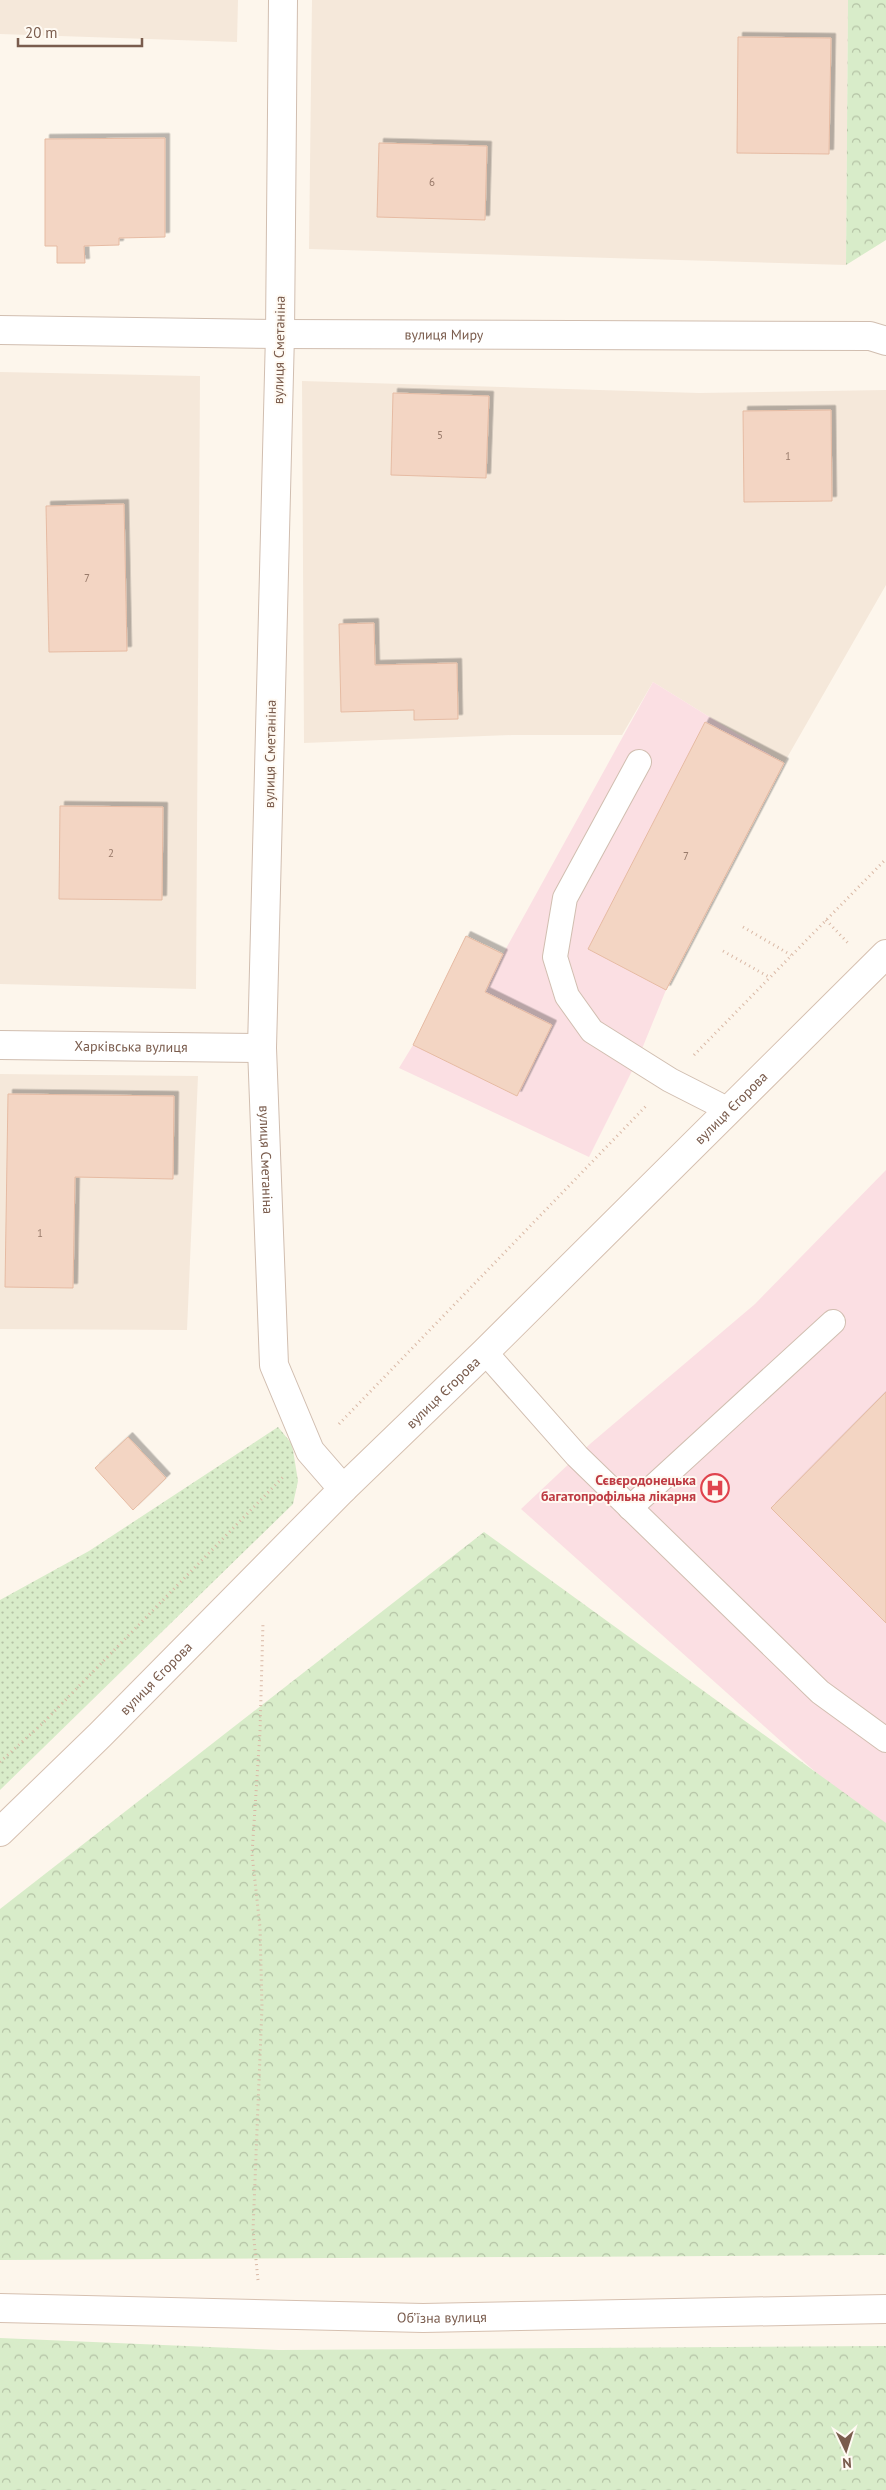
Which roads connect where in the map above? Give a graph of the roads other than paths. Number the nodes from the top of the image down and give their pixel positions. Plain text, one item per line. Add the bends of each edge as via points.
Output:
1 (283, 0) edge
2 (0, 330) edge
3 (280, 334) junction
4 (886, 341) edge
5 (639, 762) dead end
6 (886, 954) edge
7 (0, 1045) edge
8 (262, 1048) junction
9 (729, 1110) junction
10 (833, 1322) dead end
11 (485, 1352) junction
12 (343, 1489) junction
13 (630, 1508) junction
14 (881, 1728) edge
15 (0, 1832) edge
16 (0, 2308) edge
17 (886, 2309) edge

1 - 3 street, вулиця Сметаніна
2 - 3 street, вулиця Миру
3 - 4 street, вулиця Миру via 870,336
3 - 8 street, вулиця Сметаніна
5 - 9 lane via 565,898 555,957 567,996 592,1031 670,1080
6 - 9 street, вулиця Єгорова
7 - 8 street, Харківська вулиця
8 - 12 street, вулиця Сметаніна via 274,1365 310,1451
9 - 11 street, вулиця Єгорова
10 - 13 lane
11 - 12 street, вулиця Єгорова
11 - 13 lane via 577,1456
12 - 15 street, вулиця Єгорова
13 - 14 lane via 820,1692
16 - 17 street, Об’їзна вулиця via 423,2318

